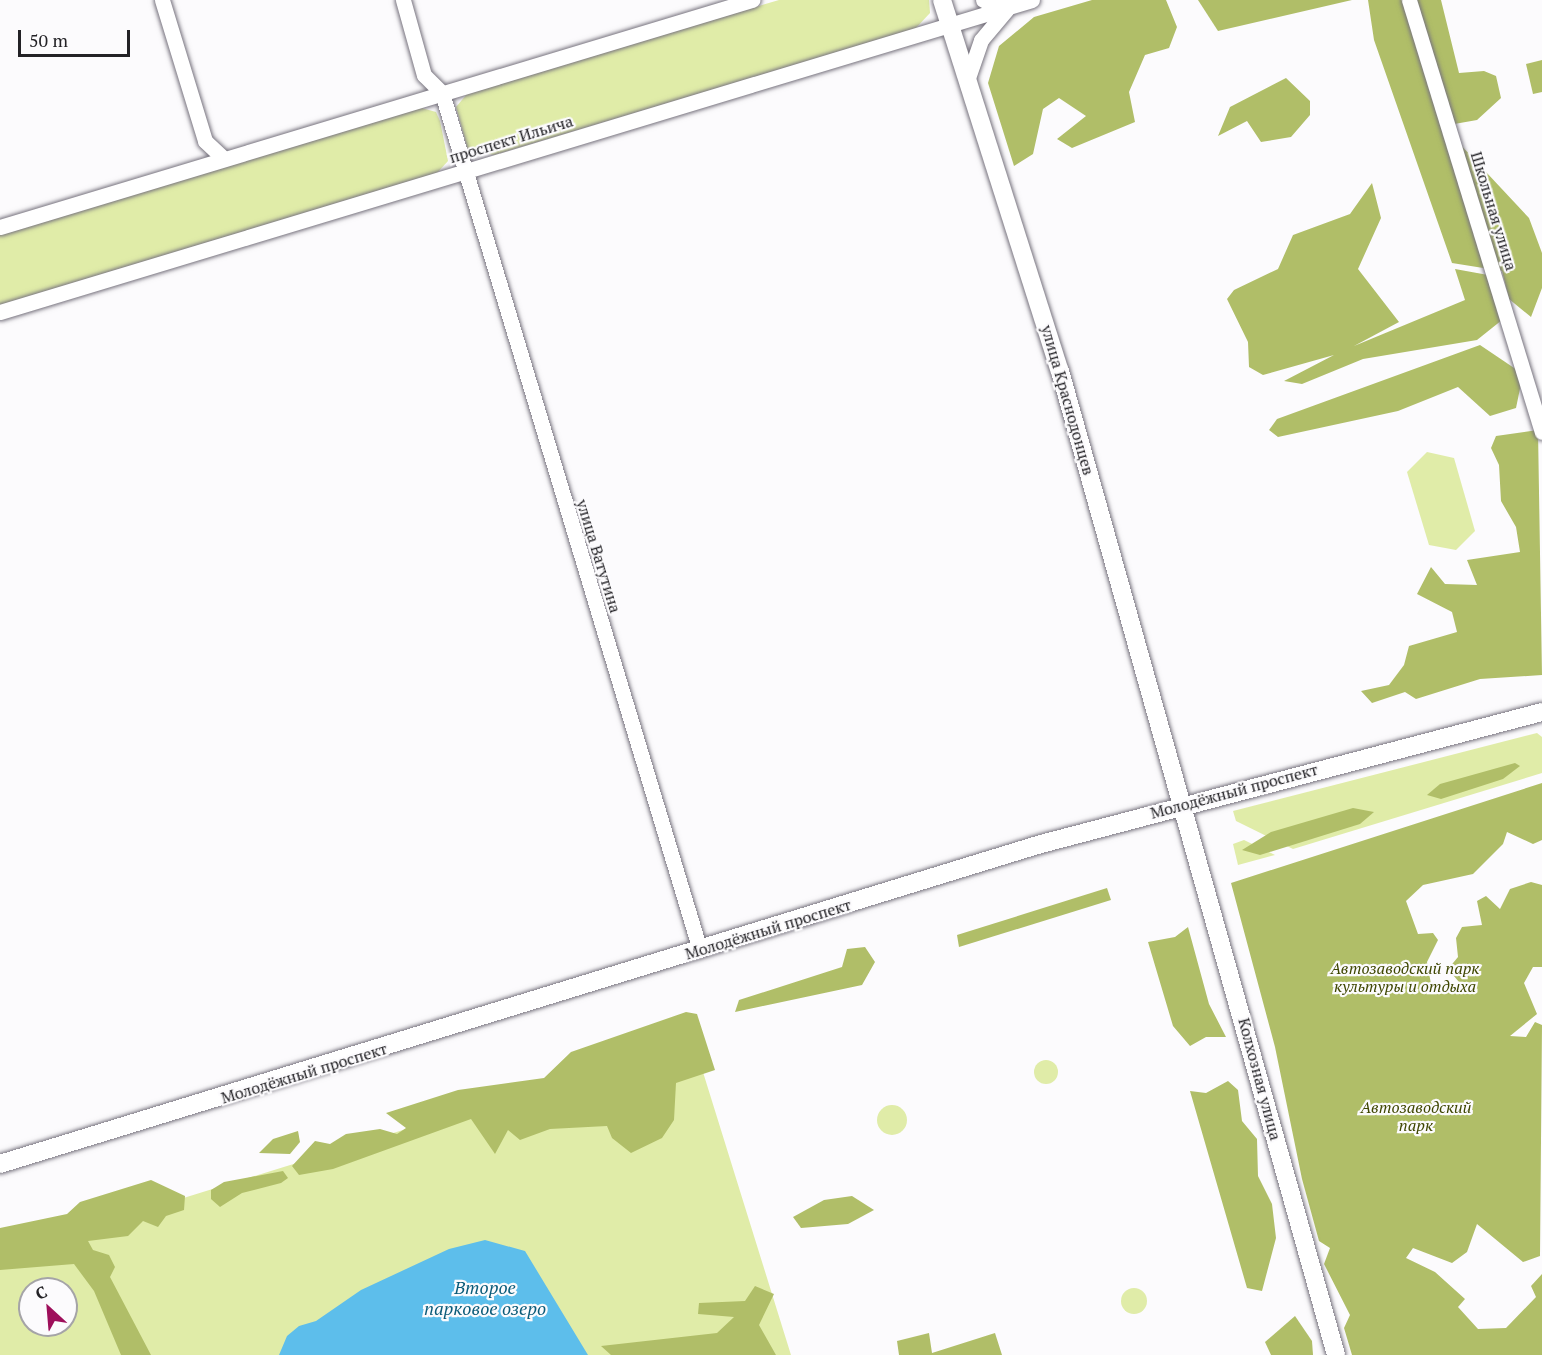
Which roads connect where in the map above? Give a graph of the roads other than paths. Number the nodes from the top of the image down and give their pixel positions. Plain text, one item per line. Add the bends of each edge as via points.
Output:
1 (162, 0) edge
2 (403, 0) edge
3 (752, 0) edge
4 (942, 0) edge
5 (984, 0) edge
6 (1032, 0) edge
7 (1409, 0) edge
8 (1009, 7) junction
9 (951, 25) junction
10 (969, 75) junction
11 (442, 93) junction
12 (224, 159) junction
13 (466, 171) junction
14 (0, 227) edge
15 (0, 312) edge
16 (1542, 432) edge
17 (1542, 712) edge
18 (1185, 804) junction
19 (700, 950) junction
20 (0, 1164) edge
21 (1336, 1355) edge

1 - 12 street via 205,141
2 - 11 street via 424,75
3 - 11 street
4 - 9 main road, улица Краснодонцев
5 - 8 street
6 - 8 street, проспект Ильича
7 - 16 street, Школьная улица
8 - 9 street, проспект Ильича
8 - 10 street via 981,40
9 - 10 main road, улица Краснодонцев
9 - 13 street, проспект Ильича
10 - 18 main road, улица Краснодонцев
11 - 12 street
11 - 13 street, улица Ватутина
12 - 14 street
13 - 15 street, проспект Ильича
13 - 19 street, улица Ватутина
17 - 18 main road, Молодёжный проспект
18 - 19 main road, Молодёжный проспект
18 - 21 main road, Колхозная улица
19 - 20 main road, Молодёжный проспект

